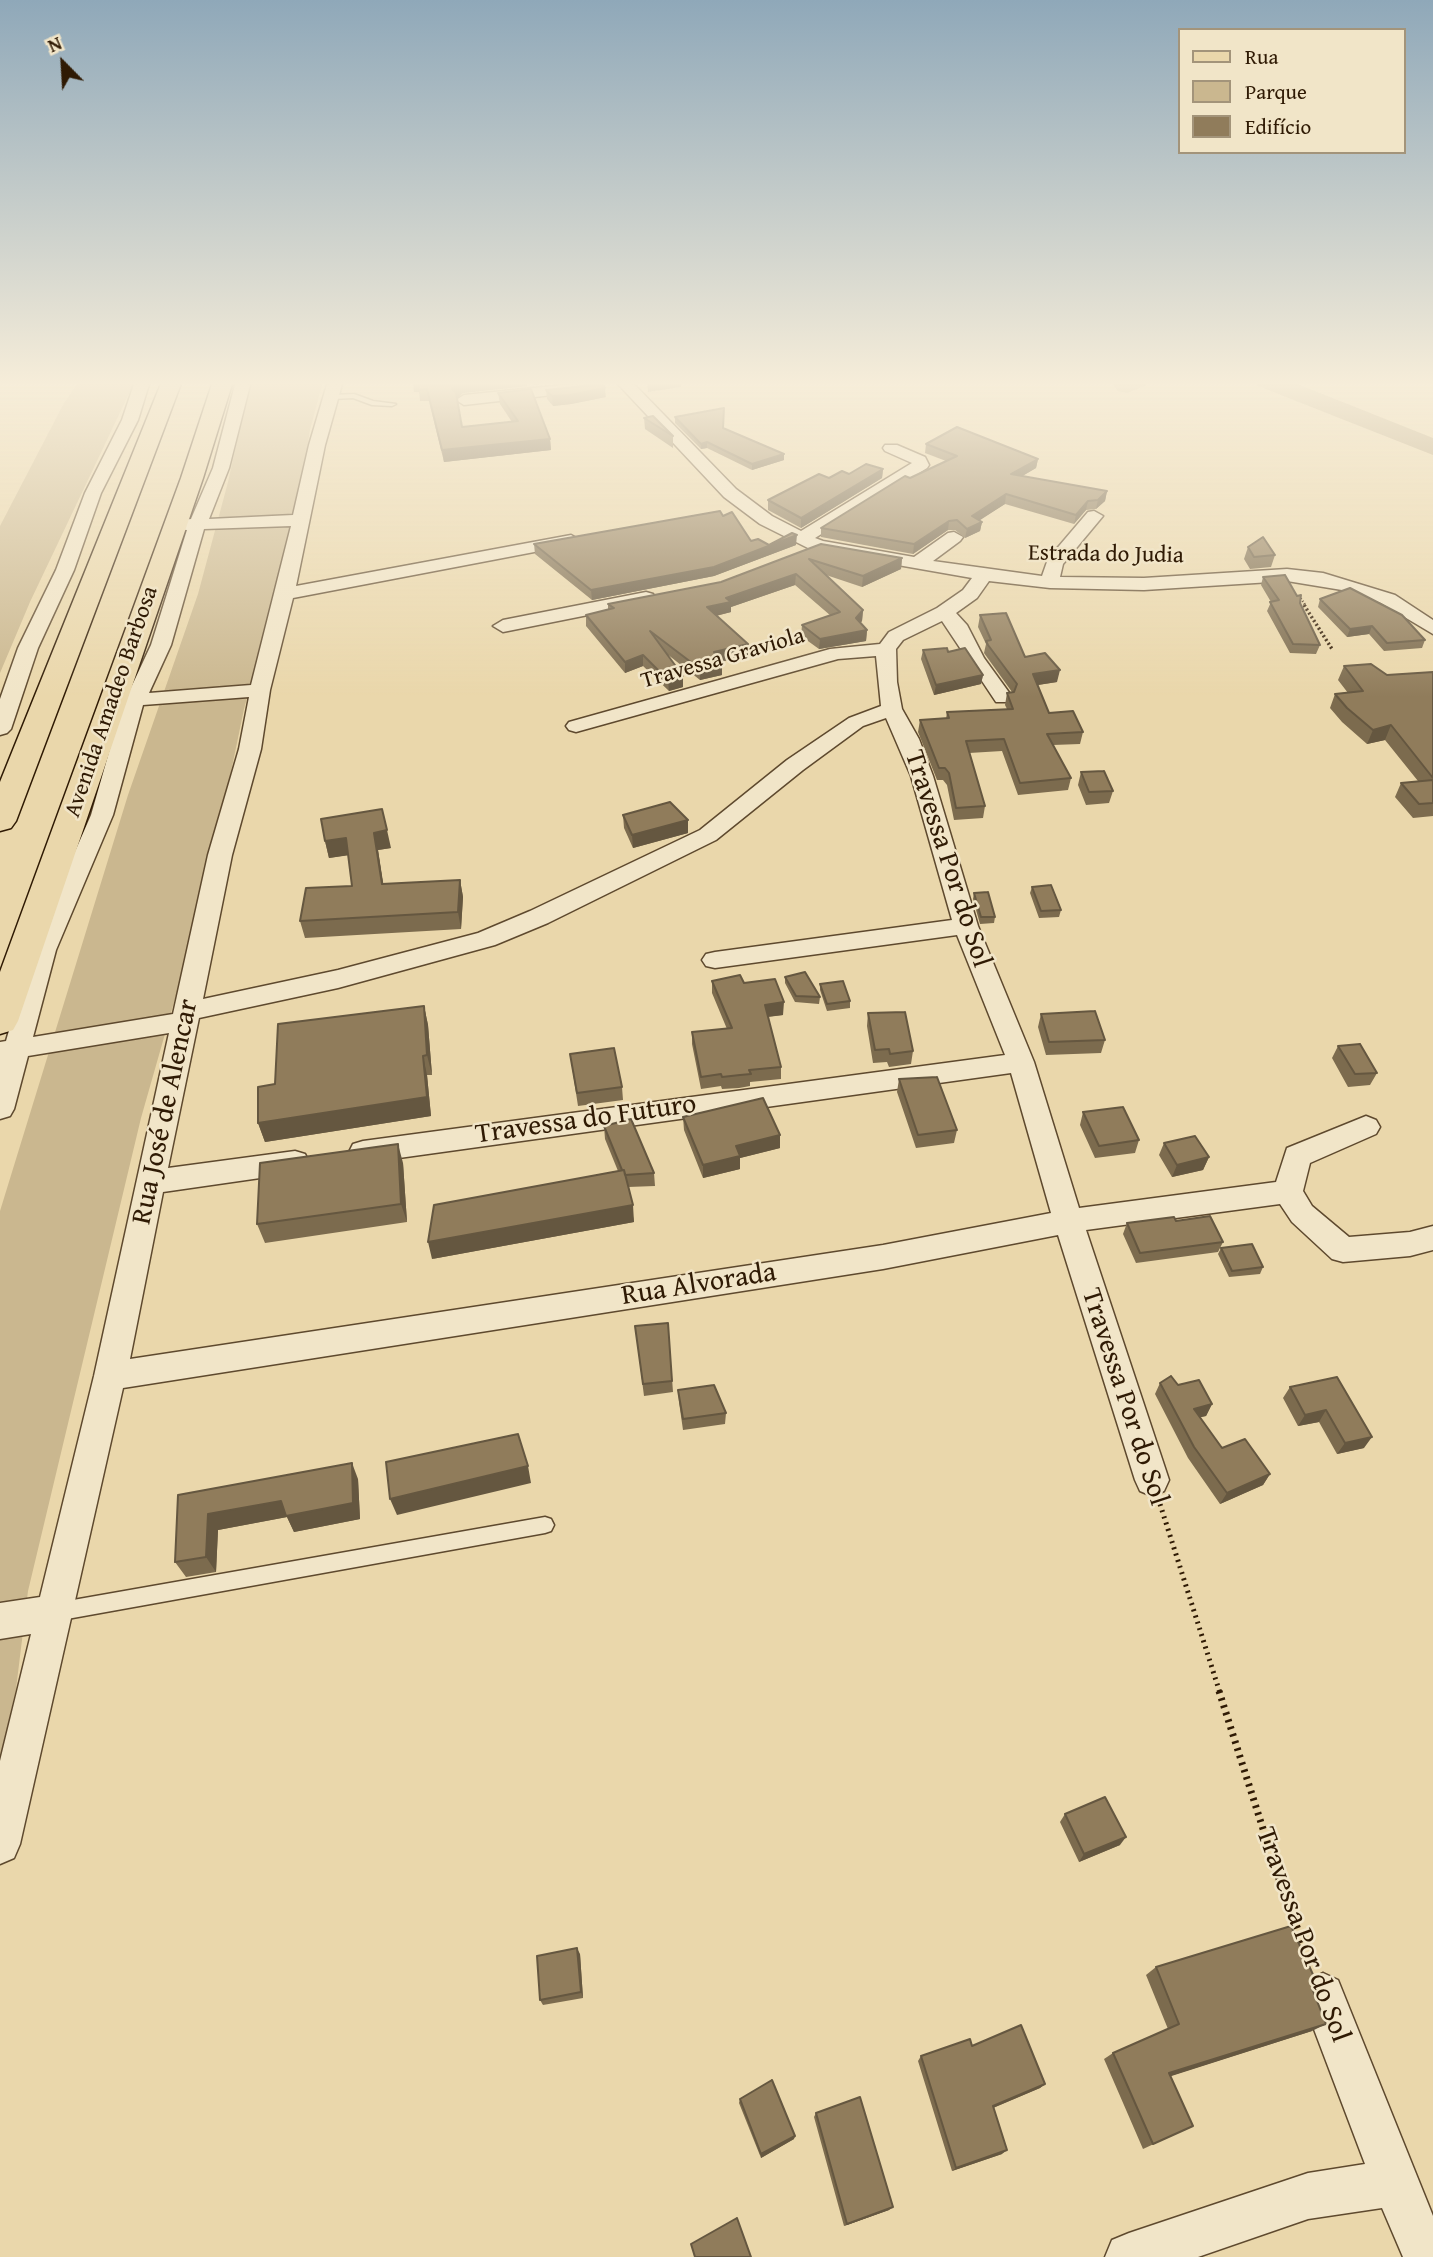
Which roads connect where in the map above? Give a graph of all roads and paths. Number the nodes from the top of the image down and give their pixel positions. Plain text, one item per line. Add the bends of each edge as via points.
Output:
1 (97, 486) edge
2 (131, 486) edge
3 (176, 486) edge
4 (210, 486) edge
5 (308, 486) edge
6 (724, 486) edge
7 (890, 486) edge
8 (749, 509) junction
9 (725, 512) edge
10 (1094, 516) dead end
11 (299, 520) junction
12 (186, 525) junction
13 (954, 537) dead end
14 (583, 538) edge
15 (810, 542) junction
16 (795, 556) edge
17 (917, 564) junction
18 (984, 575) junction
19 (1287, 575) junction
20 (1050, 582) junction
21 (285, 594) junction
22 (669, 594) edge
23 (944, 612) junction
24 (503, 626) dead end
25 (1433, 628) edge
26 (886, 649) junction
27 (1332, 649) dead end
28 (127, 658) junction
29 (61, 667) junction
30 (260, 690) junction
31 (1003, 698) dead end
32 (124, 700) junction
33 (892, 709) junction
34 (576, 726) dead end
35 (0, 729) edge
36 (0, 821) edge
37 (966, 926) junction
38 (715, 960) dead end
39 (186, 1016) junction
40 (0, 1021) edge
41 (9, 1050) edge
42 (1021, 1062) junction
43 (0, 1109) edge
44 (1366, 1127) dead end
45 (152, 1182) junction
46 (1288, 1192) junction
47 (1069, 1221) junction
48 (1433, 1238) edge
49 (110, 1376) junction
50 (1152, 1480) joint
51 (545, 1525) dead end
52 (55, 1612) junction
53 (0, 1621) edge
54 (0, 1844) edge
55 (1323, 1995) joint
56 (1395, 2183) junction
57 (1129, 2257) edge
58 (1427, 2257) edge

1 - 35 street via 28,648
2 - 29 main road
3 - 12 main road, Avenida Amadeo Barbosa
4 - 12 street
5 - 11 street, Rua José de Alencar
6 - 8 street, Estrada do Judia
7 - 15 street
8 - 9 street
8 - 15 street, Estrada do Judia
10 - 20 street via 1054,563
11 - 12 street
11 - 21 street, Rua José de Alencar
12 - 28 main road, Avenida Amadeo Barbosa
12 - 32 street via 161,645
13 - 17 street
14 - 21 street
15 - 16 street
15 - 17 street, Estrada do Judia
17 - 18 street, Estrada do Judia
18 - 20 street, Estrada do Judia
18 - 23 street via 971,594
19 - 20 street, Estrada do Judia via 1144,584
19 - 25 street, Estrada do Judia via 1356,587 1388,599
19 - 27 path
21 - 30 street, Rua José de Alencar
22 - 24 street
23 - 26 street via 896,636
23 - 31 street
26 - 33 street, Travessa Por do Sol
26 - 34 street, Travessa Graviola via 837,653
28 - 29 main road via 92,671
28 - 32 main road, Avenida Amadeo Barbosa
29 - 36 main road
30 - 32 street
30 - 39 street, Rua José de Alencar
32 - 40 main road, Avenida Amadeo Barbosa
32 - 41 street via 102,816 44,950
33 - 37 street, Travessa Por do Sol via 922,776
33 - 39 street via 856,722 708,835 540,917 486,939
37 - 38 street
37 - 42 street, Travessa Por do Sol
39 - 41 street
39 - 45 street, Rua José de Alencar
41 - 43 street
42 - 45 street, Travessa do Futuro
42 - 47 street, Travessa Por do Sol
44 - 46 street via 1297,1156
45 - 49 street, Rua José de Alencar
46 - 47 street, Rua Alvorada
46 - 48 street via 1303,1214 1343,1250
47 - 49 street, Rua Alvorada via 883,1257
47 - 50 street, Travessa Por do Sol
49 - 52 street, Rua José de Alencar
50 - 55 path, Travessa Por do Sol via 1279,1879
51 - 52 lane
52 - 53 street
52 - 54 street, Rua José de Alencar
55 - 56 street, Travessa Por do Sol
56 - 57 street via 1308,2196
56 - 58 street, Travessa Por do Sol

